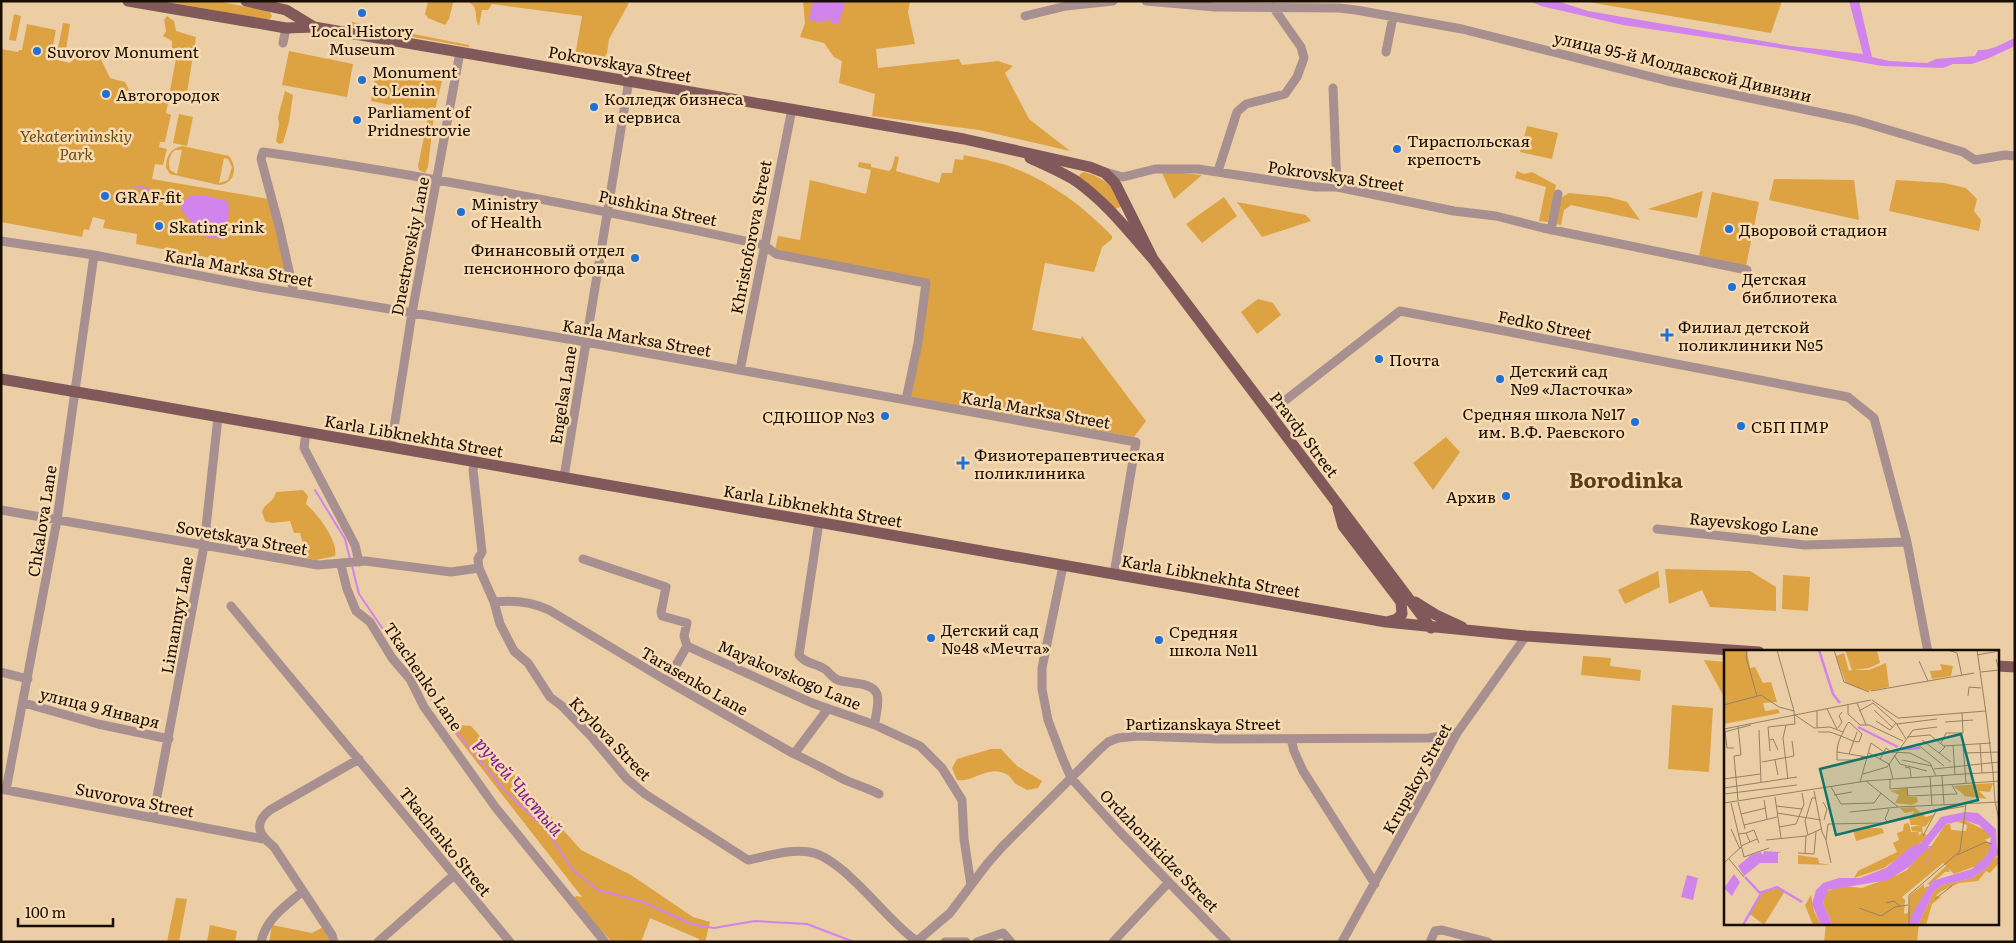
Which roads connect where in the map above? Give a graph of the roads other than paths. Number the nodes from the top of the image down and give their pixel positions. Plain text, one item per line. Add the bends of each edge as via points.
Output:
1 (128, 1) edge
2 (246, 1) edge
3 (1113, 1) edge
4 (1146, 1) edge
5 (143, 3) edge
6 (1185, 3) edge
7 (1340, 4) edge
8 (273, 6) junction
9 (1273, 7) junction
10 (1025, 16) dead end
11 (1393, 17) junction
12 (269, 26) junction
13 (314, 27) junction
14 (286, 28) junction
15 (283, 42) dead end
16 (460, 52) junction
17 (1386, 52) dead end
18 (629, 80) junction
19 (1333, 88) dead end
20 (792, 109) junction
21 (1009, 149) junction
22 (2015, 156) edge
23 (1082, 165) junction
24 (1098, 170) junction
25 (1218, 171) junction
26 (1123, 177) junction
27 (437, 180) junction
28 (1075, 181) junction
29 (1337, 187) junction
30 (1118, 189) junction
31 (1558, 194) dead end
32 (1127, 206) junction
33 (608, 211) junction
34 (1114, 215) junction
35 (1547, 229) junction
36 (1, 241) edge
37 (764, 245) junction
38 (94, 255) junction
39 (1153, 259) junction
40 (1747, 270) dead end
41 (294, 293) junction
42 (412, 312) junction
43 (586, 342) junction
44 (740, 370) junction
45 (1, 379) edge
46 (75, 392) junction
47 (906, 400) junction
48 (1269, 413) junction
49 (218, 417) junction
50 (306, 432) junction
51 (391, 447) junction
52 (475, 462) junction
53 (564, 478) junction
54 (1338, 504) junction
55 (1, 510) edge
56 (58, 520) junction
57 (819, 522) junction
58 (1657, 530) dead end
59 (1908, 542) junction
60 (204, 546) junction
61 (583, 559) dead end
62 (357, 562) junction
63 (343, 564) junction
64 (1063, 566) junction
65 (479, 568) junction
66 (1114, 574) junction
67 (1407, 596) junction
68 (494, 602) junction
69 (231, 606) dead end
70 (1386, 622) junction
71 (1431, 628) junction
72 (1472, 632) junction
73 (1526, 636) junction
74 (687, 646) junction
75 (1729, 650) edge
76 (1928, 650) edge
77 (1998, 666) edge
78 (2015, 667) edge
79 (1, 672) edge
80 (28, 679) junction
81 (666, 681) junction
82 (24, 703) junction
83 (827, 710) junction
84 (875, 725) junction
85 (1457, 733) junction
86 (169, 739) junction
87 (1291, 739) junction
88 (794, 754) junction
89 (359, 759) junction
90 (1071, 778) junction
91 (4, 790) edge
92 (879, 794) dead end
93 (153, 818) junction
94 (264, 839) junction
95 (454, 875) junction
96 (1169, 882) junction
97 (971, 884) junction
98 (1375, 884) junction
99 (303, 891) junction
100 (261, 942) edge
101 (334, 942) edge
102 (378, 942) edge
103 (510, 942) edge
104 (605, 942) edge
105 (917, 942) edge
106 (945, 942) edge
107 (966, 942) edge
108 (977, 942) edge
109 (1011, 942) edge
110 (1113, 942) edge
111 (1227, 942) edge
112 (1342, 942) edge
113 (1430, 942) edge
114 (1488, 942) edge

1 - 5 main road
2 - 8 main road, Pokrovskaya Street
3 - 10 street via 1066,6
4 - 6 street, улица 95-й Молдавской Дивизии
5 - 12 main road, Pokrovskaya Street
6 - 9 street, улица 95-й Молдавской Дивизии
7 - 9 street, улица 95-й Молдавской Дивизии
7 - 11 street, улица 95-й Молдавской Дивизии
8 - 12 main road via 277,12 276,19
8 - 13 main road, Pokrovskaya Street via 296,14
9 - 25 street via 1301,47 1304,58 1297,77 1285,94 1246,104 1237,112
11 - 17 street
11 - 22 street, улица 95-й Молдавской Дивизии via 1462,29 1668,81 1855,120 1963,152 1975,160
12 - 14 main road, Pokrovskaya Street
13 - 14 main road, Pokrovskaya Street
13 - 16 main road, Pokrovskaya Street
14 - 15 street
16 - 18 main road, Pokrovskaya Street
16 - 27 street, Dnestrovskiy Lane
18 - 20 main road, Pokrovskaya Street
18 - 33 street, Engelsa Lane
19 - 29 street
20 - 21 main road, Pokrovskaya Street
20 - 37 street, Khristoforova Street
21 - 23 main road, Pokrovskaya Street
21 - 28 main road, Pokrovskaya Street
23 - 24 main road, Pokrovskaya Street
23 - 28 main road via 1075,172
24 - 26 street
24 - 30 main road, Pravdy Street via 1111,178
25 - 26 street, Pokrovskya Street via 1155,169
25 - 29 street, Pokrovskya Street via 1315,187
26 - 30 street
27 - 33 street, Pushkina Street
27 - 41 street, Pushkina Street via 262,152 261,159
27 - 42 street, Dnestrovskiy Lane
28 - 34 main road, Pravdy Street
29 - 35 street, Pokrovskya Street
30 - 32 main road, Pravdy Street
31 - 35 street
32 - 34 main road via 1120,215
32 - 39 main road, Pravdy Street
33 - 37 street, Pushkina Street
33 - 43 street, Engelsa Lane
34 - 39 main road, Pravdy Street
35 - 40 street, Pokrovskya Street
36 - 38 street, Karla Marksa Street
37 - 44 street, Khristoforova Street
37 - 47 street, Pushkina Street via 776,254 926,283
38 - 41 street, Karla Marksa Street
38 - 46 street, Chkalova Lane
39 - 48 main road, Pravdy Street
41 - 42 street, Karla Marksa Street
42 - 43 street, Karla Marksa Street
42 - 51 street, Dnestrovskiy Lane
43 - 44 street, Karla Marksa Street
43 - 53 street, Engelsa Lane
44 - 47 street, Karla Marksa Street
45 - 46 main road, Karla Libknekhta Street
46 - 49 main road, Karla Libknekhta Street
46 - 56 street, Chkalova Lane
47 - 66 street, Karla Marksa Street via 1136,442
48 - 54 main road, Pravdy Street
48 - 59 street, Fedko Street via 1400,311 1848,397 1874,418
49 - 50 main road, Karla Libknekhta Street
49 - 60 street, Limannyy Lane
50 - 51 main road, Karla Libknekhta Street
50 - 62 street via 304,448 355,546
51 - 52 main road, Karla Libknekhta Street
52 - 53 main road, Karla Libknekhta Street
52 - 65 street, Krylova Street via 473,470 482,552 478,559
53 - 57 main road, Karla Libknekhta Street
54 - 67 main road, Pravdy Street
54 - 70 main road via 1343,526 1401,602 1402,614
55 - 56 street, Sovetskaya Street
56 - 60 street, Sovetskaya Street
56 - 80 street, Chkalova Lane
57 - 64 main road, Karla Libknekhta Street
57 - 84 street via 799,656 827,670 834,678 874,689 878,695
58 - 59 street, Rayevskogo Lane via 1805,545
59 - 76 street
60 - 63 street, Sovetskaya Street via 318,565
60 - 86 street, Limannyy Lane
61 - 74 street via 666,587 662,616 687,622 684,636
62 - 63 street, Sovetskaya Street
62 - 65 street, Sovetskaya Street via 451,572
63 - 104 street, Tkachenko Lane via 347,589 356,610 370,622 496,808
64 - 66 main road, Karla Libknekhta Street
64 - 90 street, Ordzhonikidze Street via 1043,654 1042,679 1050,729
65 - 68 street, Krylova Street
66 - 70 main road, Karla Libknekhta Street
67 - 71 main road, Pravdy Street
67 - 72 main road via 1436,615
68 - 81 street, Tarasenko Lane via 511,600 549,610
68 - 105 street, Krylova Street via 500,624 514,651 528,663 550,697 580,724 627,779 645,794 748,860 787,852 807,852 823,858 846,873
69 - 89 street, Tkachenko Street
70 - 71 main road, Karla Libknekhta Street
71 - 72 main road, Karla Libknekhta Street
72 - 73 main road, Karla Libknekhta Street
73 - 75 main road, Karla Libknekhta Street
73 - 85 street, Krupskoy Street
74 - 81 street
74 - 83 street, Mayakovskogo Lane
77 - 78 main road
79 - 80 street, улица 9 Января
80 - 82 street, Chkalova Lane
81 - 88 street, Tarasenko Lane
82 - 86 street, улица 9 Января via 98,724
82 - 91 street, Chkalova Lane
83 - 84 street, Mayakovskogo Lane
83 - 88 street
84 - 97 street, Mayakovskogo Lane via 920,746 942,768 957,791 962,800
85 - 87 street, Partizanskaya Street via 1429,738
85 - 98 street, Krupskoy Street
86 - 93 street, Limannyy Lane
87 - 90 street, Partizanskaya Street via 1127,736 1108,742
87 - 98 street via 1303,770
88 - 92 street, Tarasenko Lane
89 - 94 street via 264,815 260,829
89 - 95 street, Tkachenko Street
90 - 96 street, Ordzhonikidze Street
90 - 97 street, Partizanskaya Street via 1002,847
91 - 93 street, Suvorova Street
93 - 94 street, Suvorova Street
94 - 99 street via 274,847
95 - 102 street
95 - 103 street, Tkachenko Street
96 - 110 street
96 - 111 street, Ordzhonikidze Street
97 - 105 street, Partizanskaya Street via 950,913
98 - 112 street, Krupskoy Street
99 - 100 street via 269,921
99 - 101 street
106 - 107 street
108 - 109 street via 1003,934
113 - 114 street via 1435,931 1442,930

